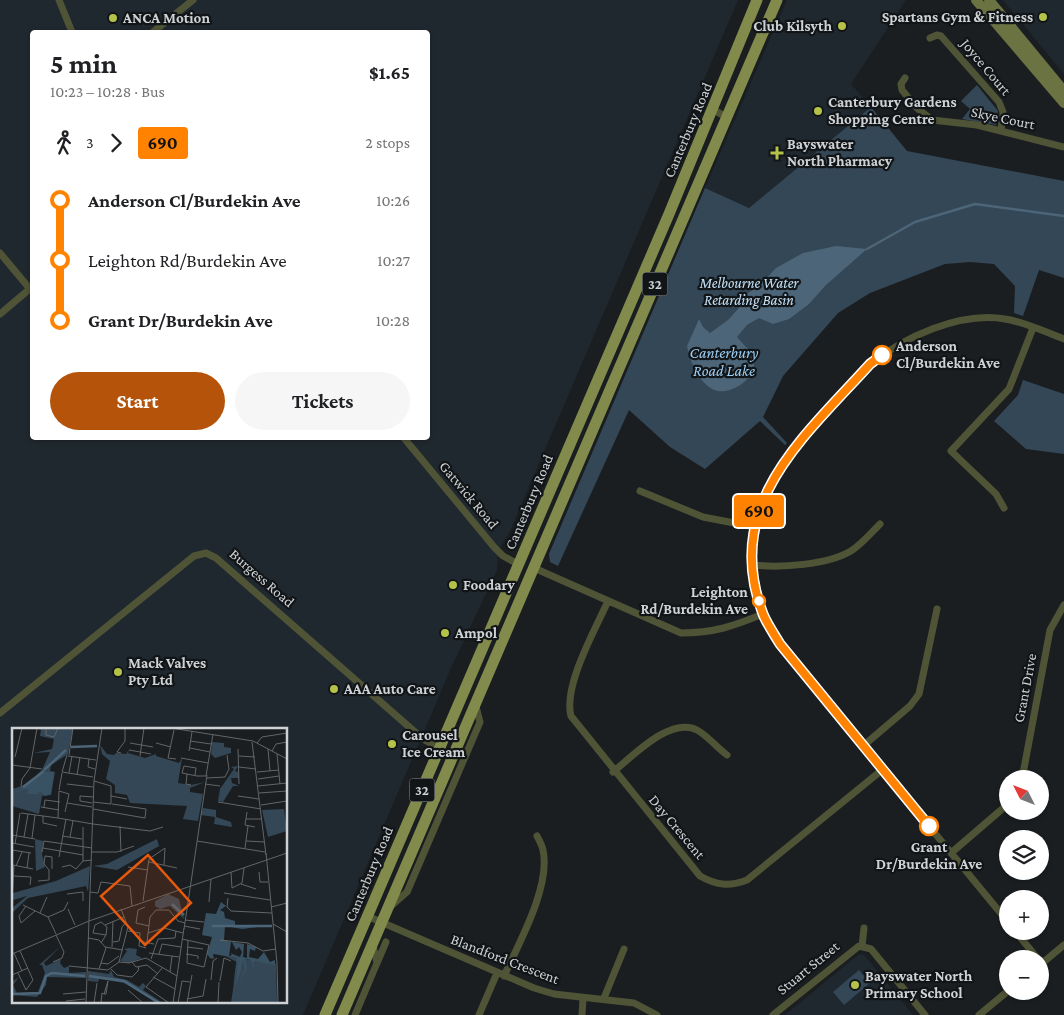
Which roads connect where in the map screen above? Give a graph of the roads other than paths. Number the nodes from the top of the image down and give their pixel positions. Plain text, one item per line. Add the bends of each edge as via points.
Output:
1 (59, 0) edge
2 (193, 0) edge
3 (757, 0) edge
4 (777, 0) edge
5 (976, 0) edge
6 (989, 0) edge
7 (71, 30) edge
8 (156, 30) edge
9 (931, 38) dead end
10 (905, 78) dead end
11 (1064, 91) edge
12 (1064, 103) edge
13 (712, 110) junction
14 (727, 117) junction
15 (1001, 131) junction
16 (1064, 147) edge
17 (0, 253) edge
18 (30, 287) edge
19 (30, 289) edge
20 (0, 314) edge
21 (1033, 328) junction
22 (1064, 339) edge
23 (601, 372) junction
24 (615, 378) junction
25 (406, 440) edge
26 (640, 491) dead end
27 (1004, 508) dead end
28 (880, 524) dead end
29 (755, 527) junction
30 (518, 564) junction
31 (753, 565) junction
32 (534, 568) junction
33 (608, 601) junction
34 (1064, 605) edge
35 (937, 609) dead end
36 (763, 614) junction
37 (475, 703) junction
38 (0, 712) edge
39 (863, 746) junction
40 (440, 748) junction
41 (454, 754) junction
42 (728, 755) dead end
43 (882, 770) junction
44 (1024, 770) edge
45 (614, 772) junction
46 (999, 812) edge
47 (537, 836) dead end
48 (951, 853) junction
49 (387, 909) junction
50 (999, 911) edge
51 (367, 918) junction
52 (381, 924) junction
53 (864, 928) dead end
54 (1022, 940) edge
55 (373, 942) junction
56 (386, 942) dead end
57 (1064, 945) edge
58 (862, 946) junction
59 (624, 949) dead end
60 (1030, 950) edge
61 (1049, 956) edge
62 (377, 963) junction
63 (496, 972) junction
64 (504, 976) junction
65 (583, 998) junction
66 (604, 998) junction
67 (999, 998) edge
68 (324, 1015) edge
69 (342, 1015) edge
70 (355, 1015) edge
71 (479, 1015) edge
72 (582, 1015) edge
73 (657, 1015) edge
74 (773, 1015) edge
75 (925, 1015) edge
76 (979, 1015) edge

1 - 7 street
2 - 8 street
3 - 13 main road, Canterbury Road / 32
4 - 14 main road, Canterbury Road / 32
5 - 12 main road
6 - 11 main road
9 - 15 street, Joyce Court via 941,36 999,102 1003,112
10 - 15 street, Skye Court via 902,90 927,118
13 - 14 street
13 - 23 main road, Canterbury Road / 32
14 - 24 main road, Canterbury Road / 32
15 - 16 street, Skye Court
17 - 18 street
19 - 20 street
21 - 22 street
21 - 27 street via 1009,389 951,451 996,494
21 - 29 street via 1006,319 974,318 954,322 884,353 870,364 780,466 766,490
23 - 24 main road
23 - 30 main road, Canterbury Road / 32
24 - 32 main road, Canterbury Road / 32
25 - 30 street, Gatwick Road via 494,547
26 - 29 street via 704,517
28 - 31 street via 854,550 838,558 820,562
29 - 31 street
30 - 32 main road
30 - 40 main road, Canterbury Road / 32
31 - 36 street
32 - 33 street
32 - 37 main road, Canterbury Road / 32
33 - 36 street via 682,632 701,633 729,628
33 - 45 street, Day Crescent via 572,683 569,708 575,723
34 - 44 street, Grant Drive via 1050,630
35 - 39 street via 919,694 910,706
36 - 39 street via 780,644
37 - 41 main road, Canterbury Road / 32
37 - 49 street, Canterbury Road via 480,722 476,732 407,892
38 - 40 street, Burgess Road via 194,556 206,553 216,558 423,739
39 - 43 street
40 - 41 main road, Burgess Road
40 - 51 main road, Canterbury Road / 32
41 - 49 main road, Canterbury Road / 32
42 - 45 street via 697,730 674,728 660,735
43 - 45 street, Day Crescent via 746,880 733,885 716,884 700,876
43 - 48 street
46 - 48 street
47 - 64 street via 544,850 542,882
48 - 50 street
49 - 52 main road, Canterbury Road / 32
51 - 52 street, Blandford Crescent
51 - 68 main road, Canterbury Road / 32
52 - 55 main road, Canterbury Road / 32
52 - 63 street, Blandford Crescent
53 - 58 street, Stuart Street
54 - 60 street
55 - 62 street
55 - 69 main road, Canterbury Road / 32
56 - 62 street
57 - 61 street
58 - 74 street, Stuart Street via 854,948
58 - 75 street, Stuart Street via 871,949
59 - 66 street
62 - 70 street
63 - 64 street, Blandford Crescent
63 - 71 street
64 - 65 street, Blandford Crescent via 554,994
65 - 66 street, Blandford Crescent
65 - 72 street
66 - 73 street, Blandford Crescent via 634,1003
67 - 76 street

